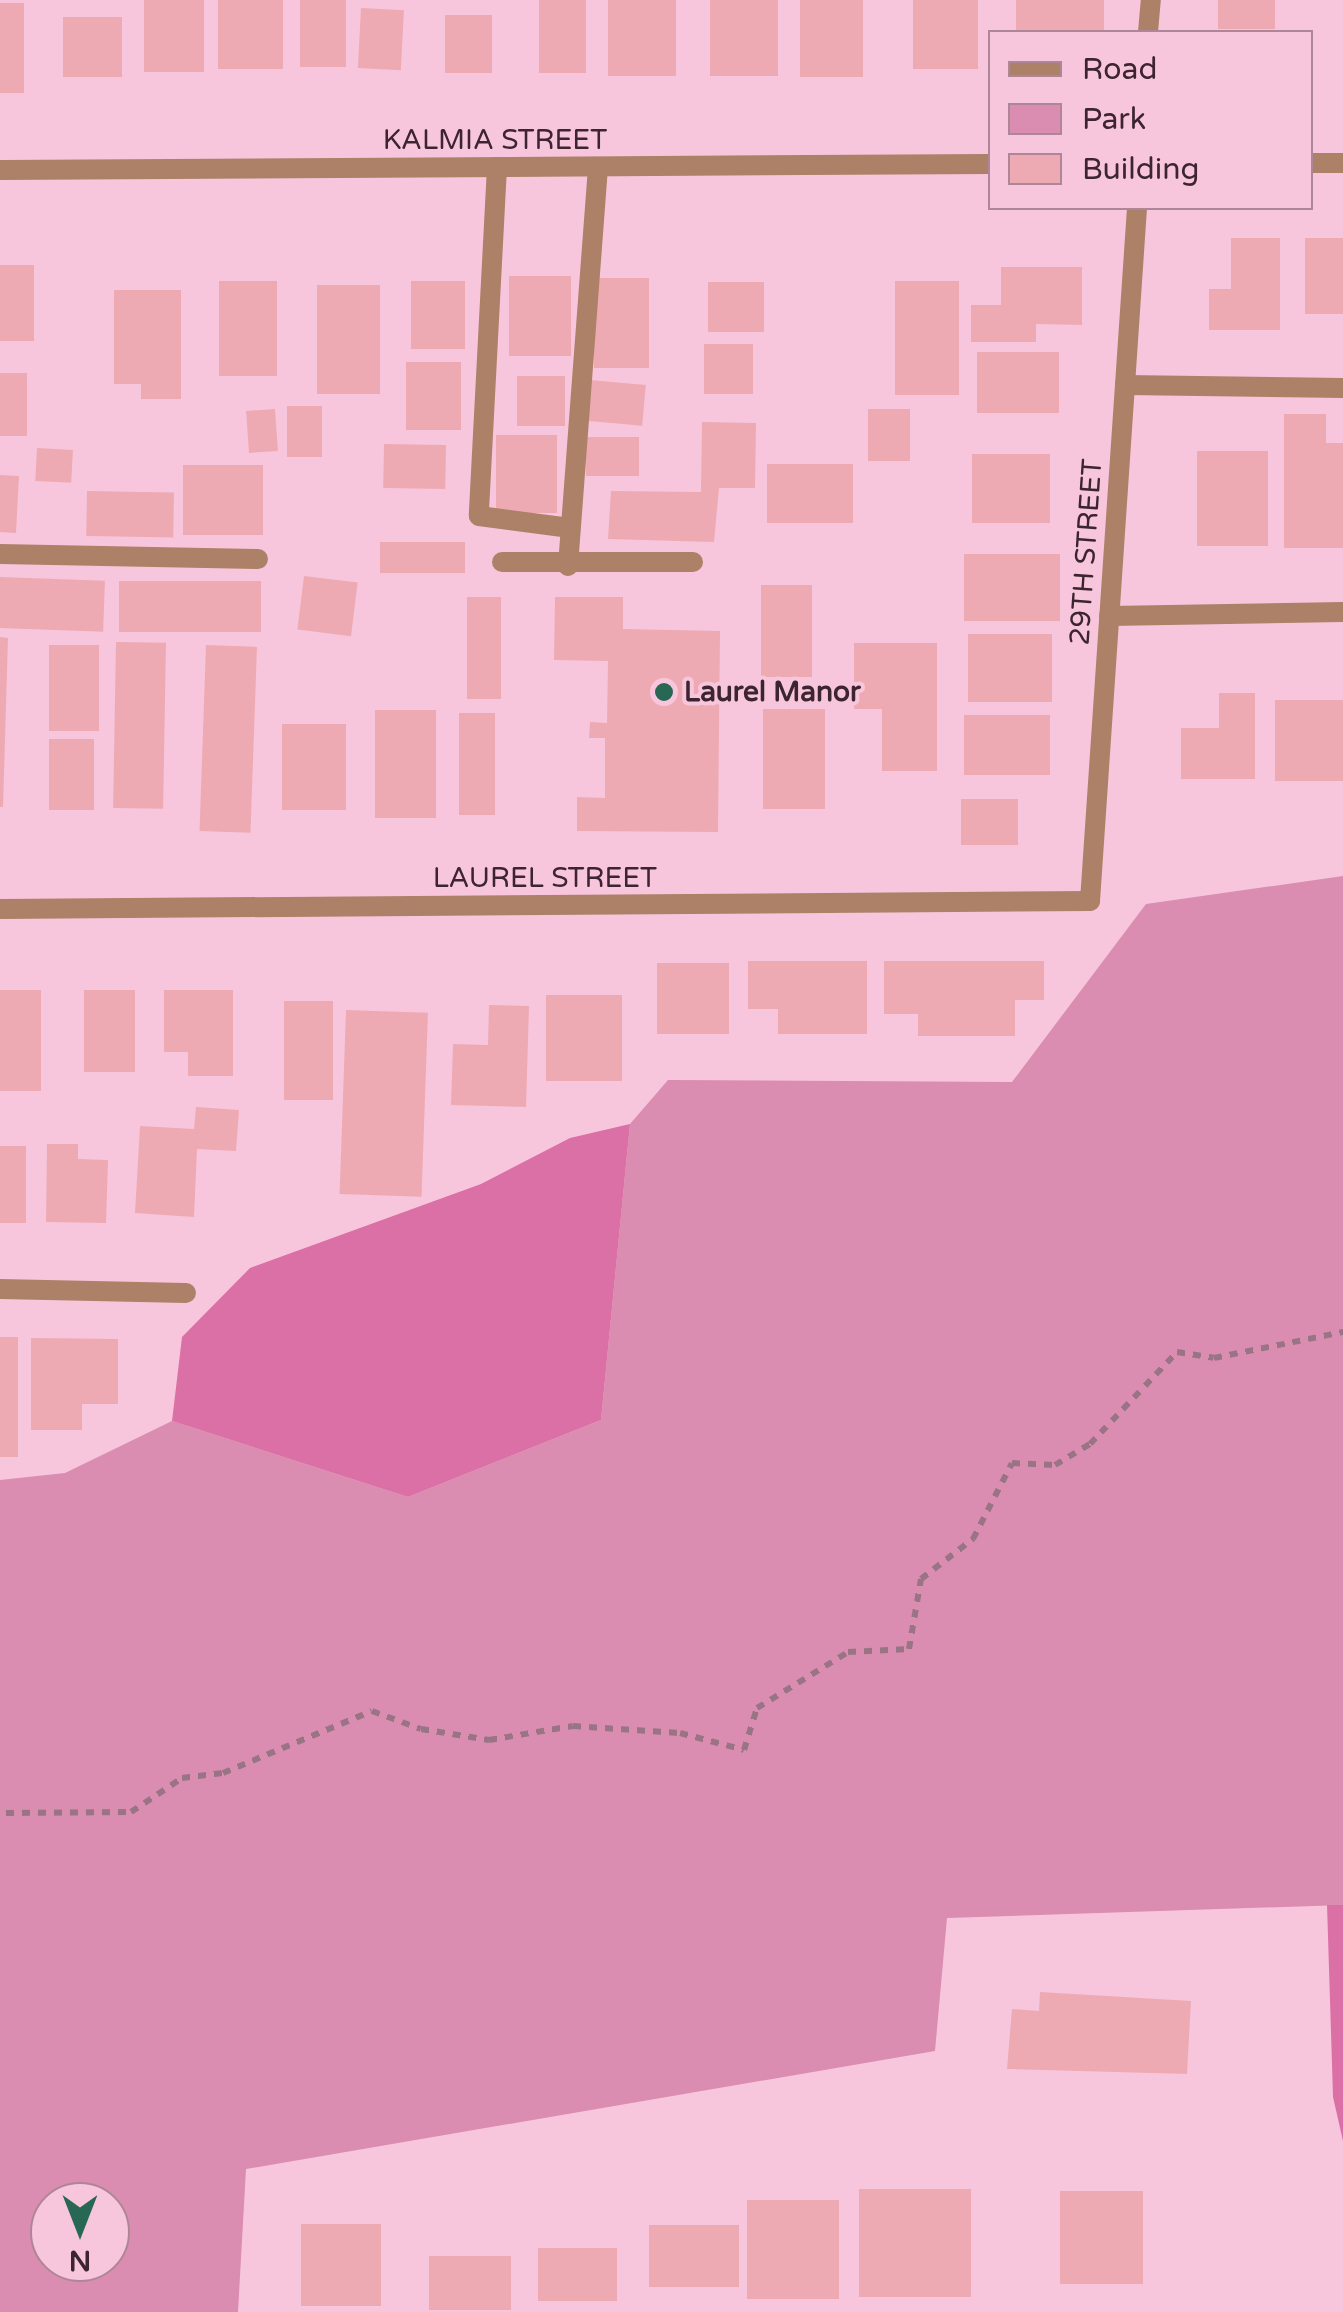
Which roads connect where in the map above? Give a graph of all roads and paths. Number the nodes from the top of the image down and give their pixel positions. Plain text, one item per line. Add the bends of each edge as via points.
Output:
1 (1150, 0) edge
2 (1148, 30) edge
3 (1313, 163) edge
4 (1343, 163) edge
5 (988, 164) edge
6 (497, 167) junction
7 (598, 167) junction
8 (0, 170) edge
9 (1137, 210) edge
10 (1125, 385) junction
11 (1343, 388) edge
12 (570, 528) junction
13 (0, 554) edge
14 (258, 559) dead end
15 (502, 562) dead end
16 (693, 562) dead end
17 (568, 566) junction
18 (1343, 612) edge
19 (1109, 616) junction
20 (1090, 901) joint
21 (0, 909) edge
22 (0, 1289) edge
23 (186, 1293) dead end
24 (1343, 1332) edge
25 (6, 1813) dead end

1 - 2 street
3 - 4 street
5 - 7 street, KALMIA STREET
6 - 7 street, KALMIA STREET
6 - 8 street, KALMIA STREET
6 - 12 street via 479,516
7 - 12 street
9 - 10 street, 29TH STREET
10 - 11 street
10 - 19 street, 29TH STREET
12 - 17 street
13 - 14 street
15 - 17 street
16 - 17 street
18 - 19 street
19 - 20 street, 29TH STREET
20 - 21 street, LAUREL STREET
22 - 23 street
24 - 25 path via 1214,1358 1177,1352 1090,1444 1054,1465 1012,1464 974,1539 921,1579 909,1649 848,1652 757,1708 744,1750 680,1733 573,1726 489,1740 421,1729 372,1711 223,1773 182,1778 131,1812

